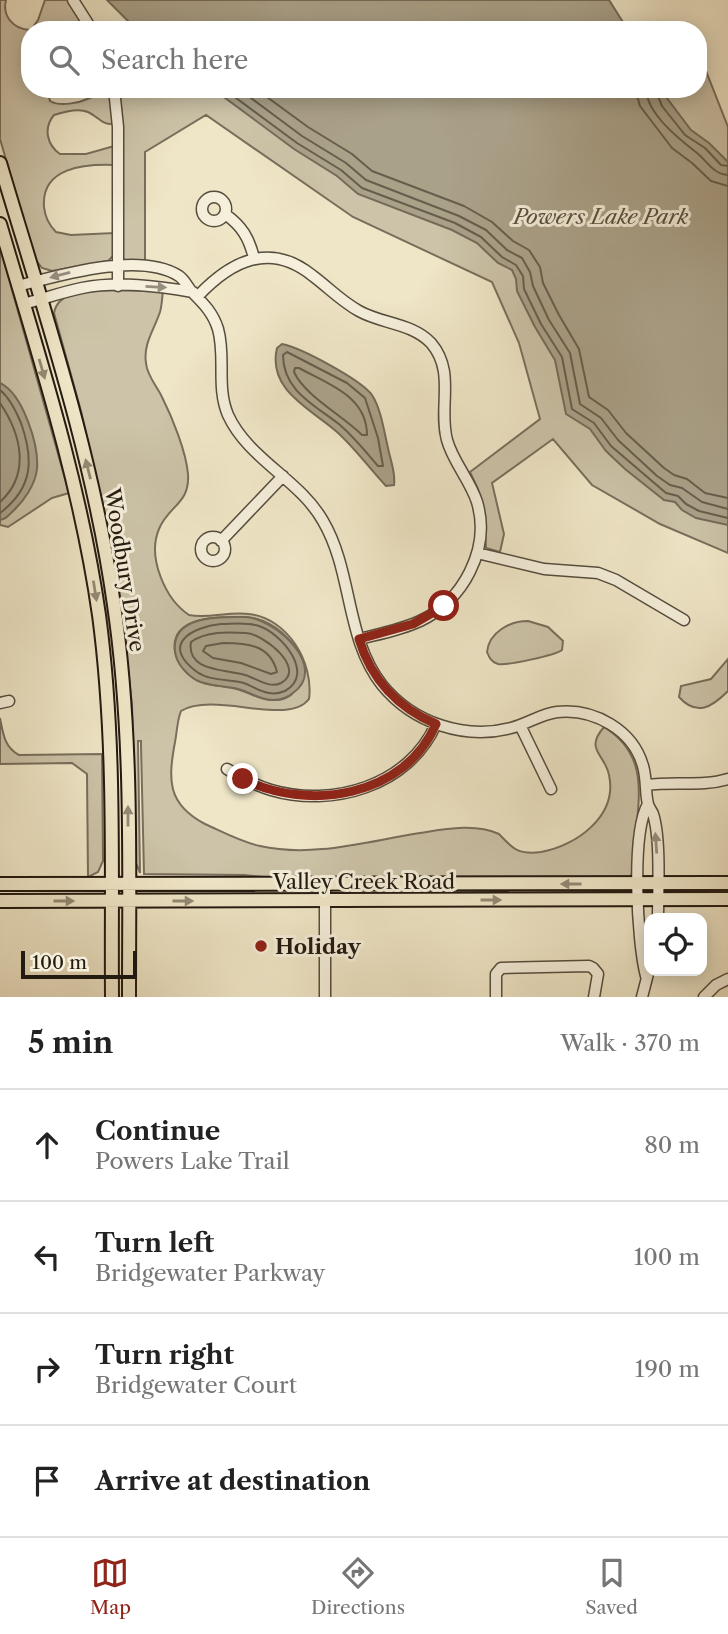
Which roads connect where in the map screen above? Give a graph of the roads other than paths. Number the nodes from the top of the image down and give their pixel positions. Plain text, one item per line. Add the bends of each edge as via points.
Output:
1 (73, 0) edge
2 (86, 21) edge
3 (115, 98) edge
4 (0, 163) edge
5 (225, 214) dead end
6 (0, 224) edge
7 (254, 258) junction
8 (118, 267) junction
9 (35, 282) junction
10 (18, 286) junction
11 (118, 286) junction
12 (195, 294) junction
13 (40, 299) junction
14 (23, 304) junction
15 (283, 476) junction
16 (221, 541) dead end
17 (477, 553) junction
18 (684, 620) dead end
19 (359, 639) junction
20 (436, 724) junction
21 (520, 725) junction
22 (227, 769) dead end
23 (728, 779) edge
24 (647, 785) junction
25 (551, 789) dead end
26 (648, 804) junction
27 (639, 883) junction
28 (658, 883) junction
29 (728, 883) edge
30 (0, 884) edge
31 (112, 884) junction
32 (129, 884) junction
33 (325, 884) junction
34 (639, 899) junction
35 (658, 899) junction
36 (728, 899) edge
37 (325, 900) junction
38 (0, 901) edge
39 (112, 901) junction
40 (129, 901) junction
41 (658, 913) edge
42 (644, 962) edge
43 (647, 976) edge
44 (728, 979) edge
45 (112, 997) edge
46 (129, 997) edge
47 (325, 997) edge
48 (496, 997) edge
49 (594, 997) edge
50 (642, 997) edge
51 (705, 997) edge

1 - 2 street
3 - 8 street
4 - 9 main road, Woodbury Drive
5 - 7 street via 245,233
6 - 10 main road, Woodbury Drive
7 - 12 street via 232,266
7 - 17 street via 281,259 303,268 349,305 414,330 432,345 446,378 447,440 480,514
8 -> 9 street via 80,270
8 - 11 street
8 - 12 street via 169,272 182,278
9 - 10 street
9 - 13 main road, Woodbury Drive
10 - 14 main road, Woodbury Drive
11 -> 12 street via 162,286
11 - 13 street via 82,288
12 - 15 street via 213,315 218,330 222,394 230,418 244,439
13 - 14 street
32 -> 13 main road, Woodbury Drive via 126,721 112,590 86,462
14 -> 31 main road, Woodbury Drive via 68,458 93,578 108,699
15 - 16 street
15 - 19 street via 313,506 330,534
17 - 18 street via 541,568 601,574
17 - 19 street via 461,587 436,612 413,624
19 - 20 street via 385,689
20 - 21 street via 476,732
20 - 22 street via 422,748 403,767 348,792 287,794
21 - 24 street via 561,712 601,719 633,746
21 - 25 street
23 - 24 street
24 - 26 street
26 - 27 street via 642,814
28 -> 26 street via 654,814
27 - 28 main road, Valley Creek Road
27 -> 33 main road, Valley Creek Road
27 - 34 street
28 - 29 main road, Valley Creek Road
28 - 35 street
30 - 31 main road, Valley Creek Road
31 - 32 main road, Valley Creek Road
31 - 39 main road, Woodbury Drive
32 - 33 main road, Valley Creek Road
32 - 40 main road, Woodbury Drive
33 - 37 street
34 - 35 main road, Valley Creek Road
37 -> 34 main road, Valley Creek Road
34 - 42 street
35 - 36 main road, Valley Creek Road
35 - 41 street
40 -> 37 main road, Valley Creek Road
37 - 47 street
38 -> 39 main road, Valley Creek Road
39 - 40 main road, Valley Creek Road
39 - 45 main road, Woodbury Drive
40 - 46 main road, Woodbury Drive
43 - 50 street
44 - 51 street
48 - 49 street via 496,974 501,968 575,967 597,971

